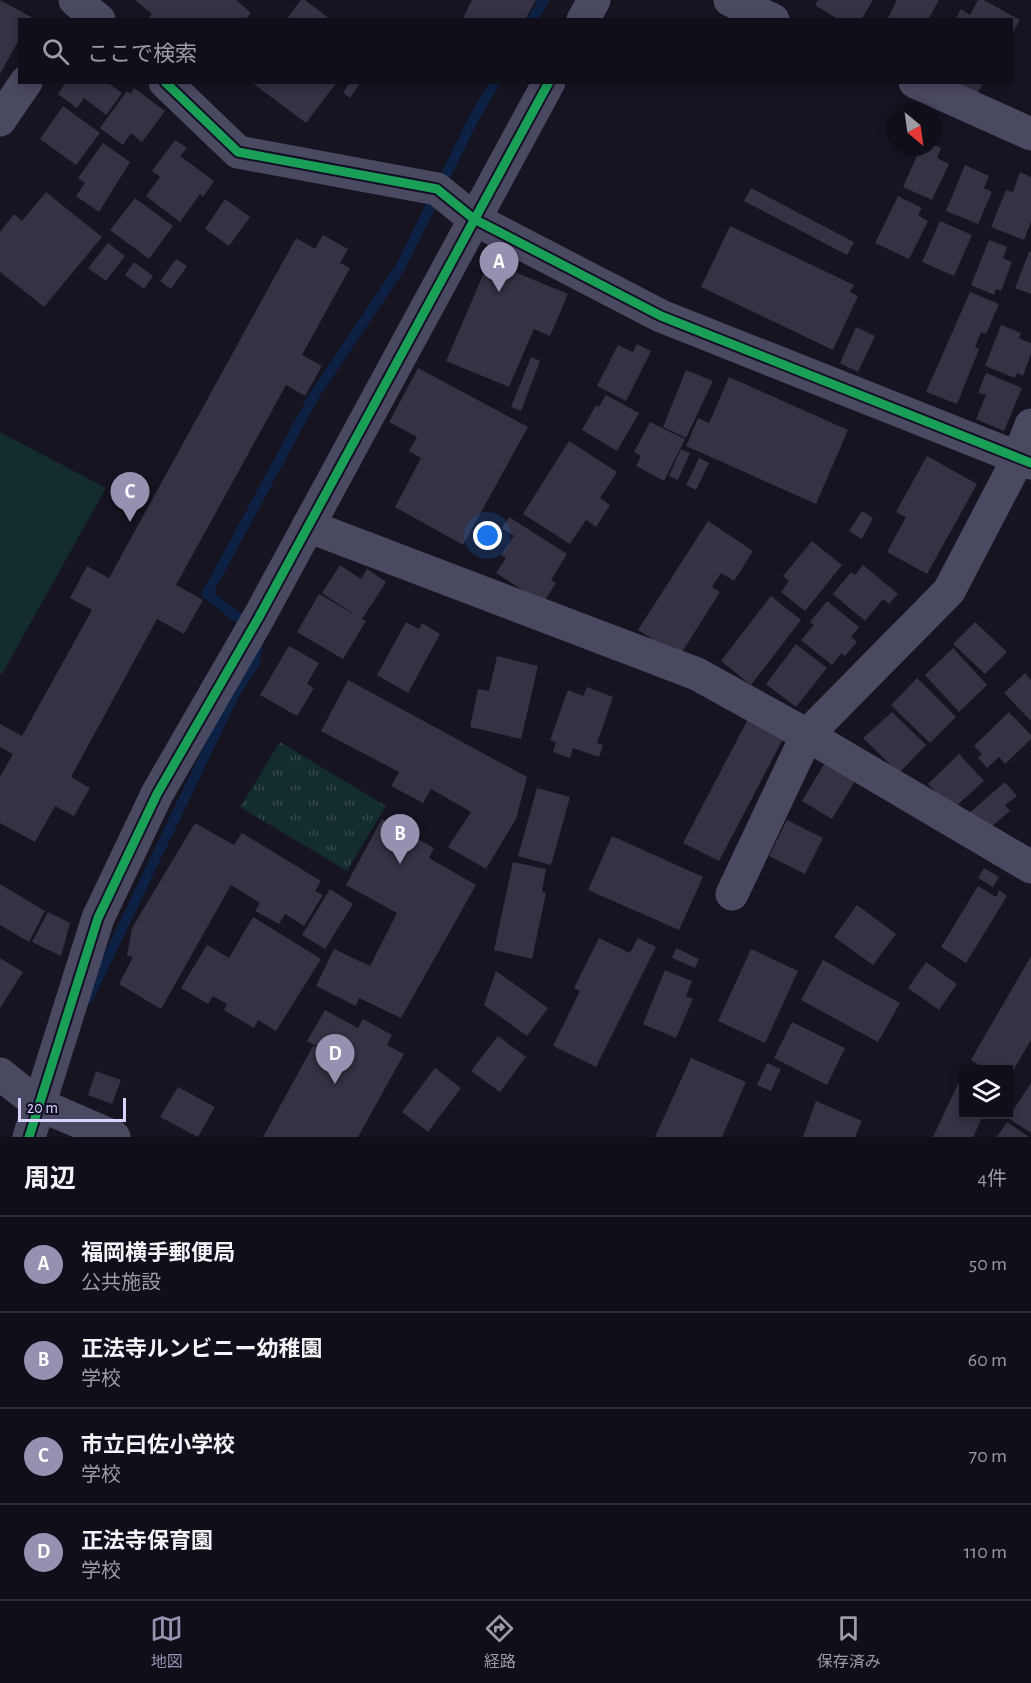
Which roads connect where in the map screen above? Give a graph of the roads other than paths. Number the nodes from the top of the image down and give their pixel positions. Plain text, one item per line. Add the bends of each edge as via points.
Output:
1 (594, 0) edge
2 (730, 0) edge
3 (584, 18) edge
4 (769, 18) edge
5 (25, 84) edge
6 (167, 84) edge
7 (548, 84) edge
8 (919, 84) edge
9 (0, 120) edge
10 (1031, 134) edge
11 (474, 219) junction
12 (1031, 425) edge
13 (1024, 461) edge
14 (308, 526) junction
15 (807, 735) junction
16 (1031, 867) edge
17 (732, 894) dead end
18 (0, 1074) edge
19 (50, 1110) junction
20 (29, 1137) edge
21 (114, 1137) edge

1 - 3 street
2 - 4 street
5 - 9 street
6 - 11 street via 238,152 437,189
7 - 11 street
8 - 10 street
11 - 13 street via 662,316
11 - 14 street
12 - 13 street
13 - 15 street via 949,591
14 - 15 street via 697,674
14 - 19 street via 157,794 98,918
15 - 16 street
15 - 17 street
18 - 19 street
19 - 20 street
19 - 21 street

